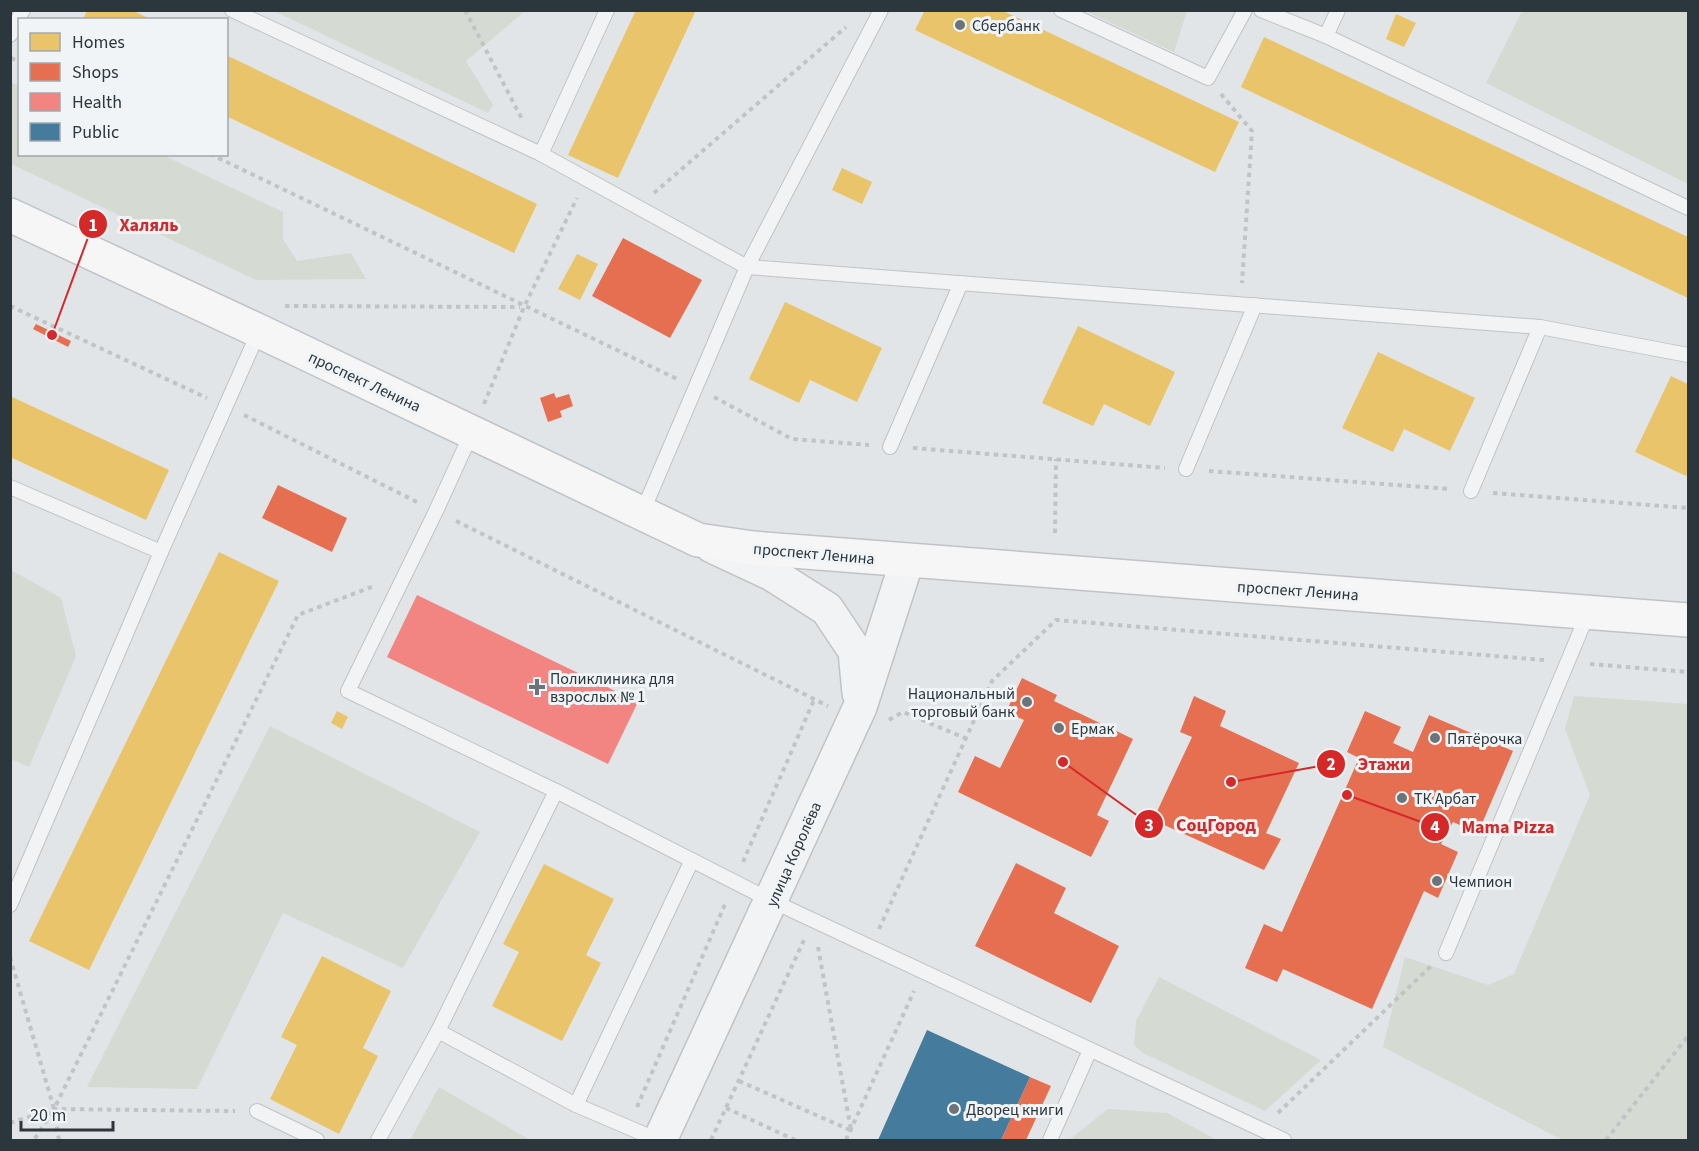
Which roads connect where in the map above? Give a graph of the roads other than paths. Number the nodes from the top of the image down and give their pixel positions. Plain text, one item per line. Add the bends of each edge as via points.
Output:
1 (232, 10) edge
2 (607, 10) edge
3 (881, 10) edge
4 (1061, 10) edge
5 (1245, 10) edge
6 (1261, 10) edge
7 (1338, 10) edge
8 (18, 20) edge
9 (10, 35) edge
10 (1326, 36) junction
11 (541, 154) junction
12 (1689, 208) edge
13 (10, 215) edge
14 (747, 267) junction
15 (962, 283) junction
16 (1255, 305) junction
17 (268, 318) junction
18 (1540, 327) junction
19 (1689, 355) edge
20 (472, 432) junction
21 (890, 447) dead end
22 (1186, 469) dead end
23 (10, 487) edge
24 (1471, 491) dead end
25 (642, 513) junction
26 (698, 540) junction
27 (161, 552) junction
28 (907, 561) junction
29 (1588, 613) junction
30 (1689, 620) edge
31 (857, 713) junction
32 (556, 791) junction
33 (692, 860) junction
34 (772, 901) junction
35 (10, 905) edge
36 (1446, 952) road end
37 (438, 1031) junction
38 (1090, 1050) junction
39 (576, 1105) junction
40 (257, 1112) road end
41 (317, 1140) edge
42 (378, 1140) edge
43 (659, 1140) edge
44 (1050, 1140) edge
45 (1284, 1140) edge

1 - 11 lane
2 - 11 lane
3 - 14 lane
4 - 5 lane via 1208,78
6 - 10 lane
7 - 10 lane
8 - 9 lane
10 - 12 lane
11 - 14 lane
13 - 17 main road, проспект Ленина
14 - 15 lane
14 - 25 lane
15 - 16 lane
15 - 21 lane
16 - 18 lane
16 - 22 lane
17 - 20 main road, проспект Ленина
17 - 27 lane
18 - 19 lane
18 - 24 lane
20 - 25 main road, проспект Ленина
20 - 32 lane via 348,691
23 - 27 lane
25 - 26 main road, проспект Ленина
26 - 28 main road, проспект Ленина
26 - 31 street via 772,574 827,609 855,651
27 - 35 lane
28 - 29 main road, проспект Ленина
28 - 31 street, улица Королёва
29 - 30 main road, проспект Ленина
29 - 36 lane
31 - 34 street, улица Королёва
32 - 33 lane
32 - 37 lane
33 - 34 lane
33 - 39 lane
34 - 38 lane
34 - 43 street, улица Королёва
37 - 39 lane
37 - 42 lane
38 - 44 lane
38 - 45 lane
39 - 43 lane
40 - 41 lane

